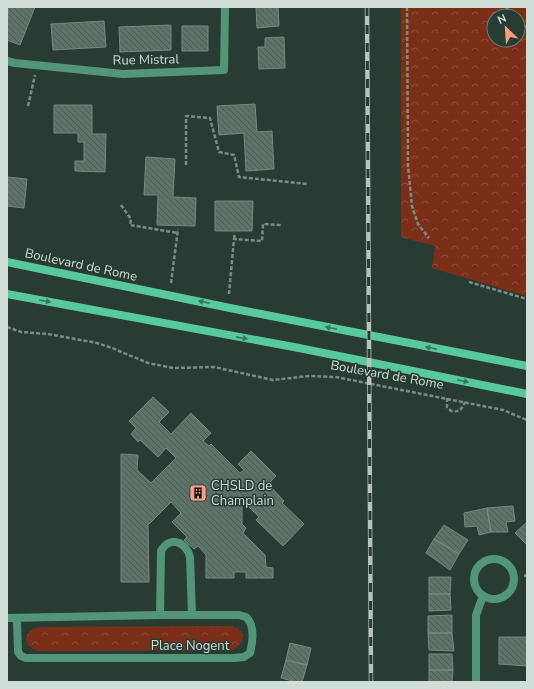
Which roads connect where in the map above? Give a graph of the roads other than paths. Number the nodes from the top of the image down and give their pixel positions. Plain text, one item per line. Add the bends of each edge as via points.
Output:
1 (225, 7) edge
2 (7, 61) edge
3 (7, 262) edge
4 (7, 294) edge
5 (527, 366) edge
6 (527, 394) edge
7 (482, 596) junction
8 (160, 615) junction
9 (192, 615) junction
10 (7, 618) edge
11 (17, 618) junction
12 (476, 682) edge

1 - 2 street, Rue Mistral via 224,70 123,74
5 -> 3 main road, Boulevard de Rome
4 -> 6 main road, Boulevard de Rome
7 - 7 street via 501,598 511,590 514,578 510,566 505,561 492,558 485,560 476,570 474,584
7 - 12 street via 476,615
8 - 9 street, Place Nogent
8 - 9 street via 161,551 163,546 178,542 189,552 190,557
8 - 11 street, Place Nogent
9 - 11 street, Place Nogent via 246,617 251,624 250,653 244,657 234,658 26,658 18,652
10 - 11 street, Place Nogent

